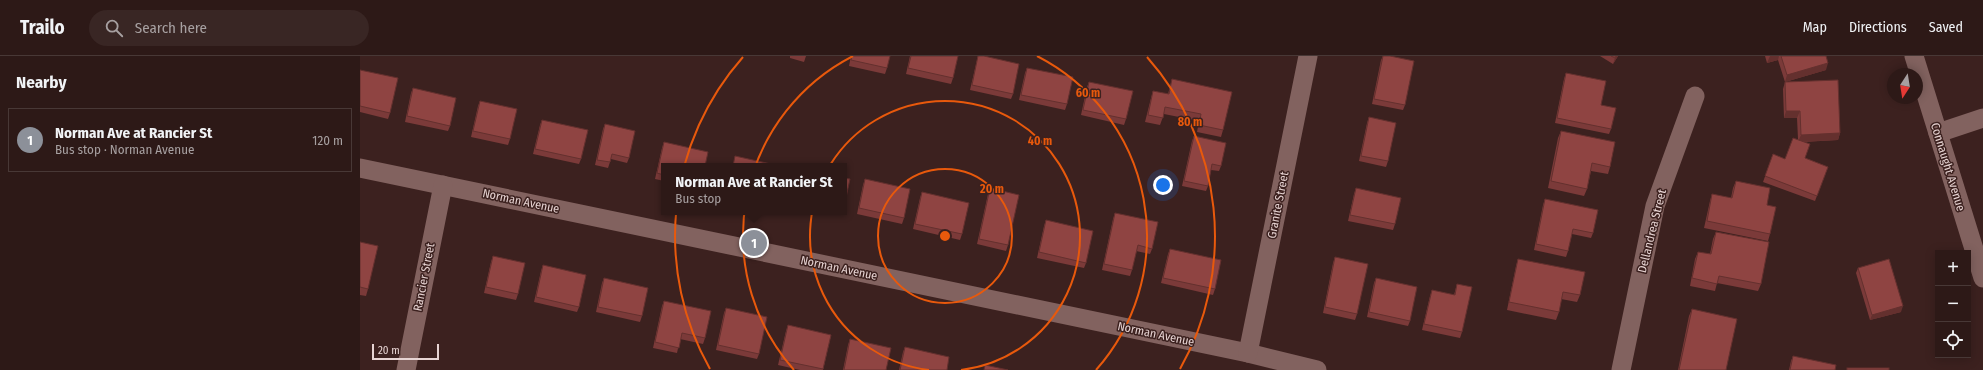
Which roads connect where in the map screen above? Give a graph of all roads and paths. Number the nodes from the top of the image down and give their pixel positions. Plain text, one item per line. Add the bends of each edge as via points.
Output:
1 (1308, 56) edge
2 (1914, 56) edge
3 (1695, 96) dead end
4 (1983, 118) edge
5 (1938, 133) junction
6 (360, 168) edge
7 (442, 185) junction
8 (1983, 278) edge
9 (1248, 354) junction
10 (406, 370) edge
11 (1316, 370) edge
12 (1621, 370) edge

1 - 9 street, Granite Street
2 - 5 street, Connaught Avenue
3 - 12 street, Dellandrea Street via 1656,206
4 - 5 street
5 - 8 street, Connaught Avenue
6 - 7 street, Norman Avenue
7 - 9 street, Norman Avenue
7 - 10 street, Rancier Street
9 - 11 street, Norman Avenue

